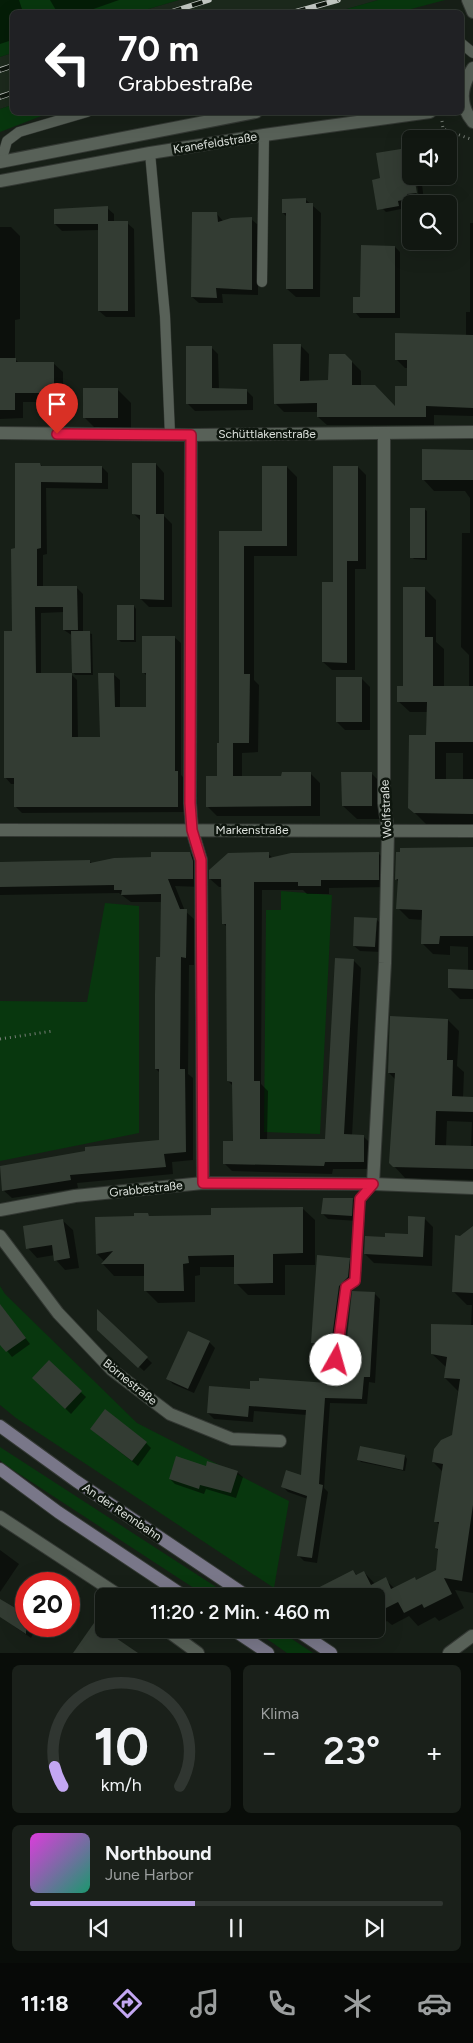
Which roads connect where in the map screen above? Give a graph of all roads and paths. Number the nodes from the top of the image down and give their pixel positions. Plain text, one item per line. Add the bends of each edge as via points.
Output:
1 (468, 0) edge
2 (473, 12) edge
3 (473, 68) edge
4 (464, 85) edge
5 (464, 110) edge
6 (77, 115) edge
7 (241, 115) edge
8 (408, 115) edge
9 (442, 115) edge
10 (473, 122) edge
11 (264, 135) junction
12 (473, 140) edge
13 (150, 153) junction
14 (1, 162) edge
15 (0, 181) edge
16 (262, 282) dead end
17 (473, 432) edge
18 (0, 433) edge
19 (170, 434) junction
20 (384, 434) junction
21 (191, 435) junction
22 (0, 830) edge
23 (192, 830) junction
24 (473, 830) edge
25 (388, 831) junction
26 (53, 1031) dead end
27 (0, 1039) edge
28 (203, 1183) junction
29 (373, 1184) junction
30 (473, 1188) edge
31 (0, 1210) edge
32 (0, 1236) edge
33 (336, 1360) dead end
34 (0, 1426) edge
35 (280, 1441) dead end
36 (0, 1469) edge
37 (0, 1518) edge
38 (108, 1588) edge
39 (172, 1588) edge
40 (235, 1588) edge
41 (473, 1634) edge
42 (177, 1638) edge
43 (246, 1638) edge
44 (308, 1638) edge
45 (198, 1653) edge
46 (268, 1653) edge
47 (331, 1653) edge
48 (449, 1653) edge
49 (467, 1653) edge

1 - 2 street
3 - 4 street
5 - 10 street
6 - 14 lane via 19,132 7,141
7 - 14 street, Kranefeldstraße
8 - 11 street, Kranefeldstraße
9 - 12 path via 443,129
11 - 13 street, Kranefeldstraße
11 - 16 lane
13 - 15 street, Kranefeldstraße
13 - 19 lane via 165,316
17 - 20 street, Schüttlakenstraße
18 - 19 street, Schüttlakenstraße
19 - 21 street, Schüttlakenstraße
20 - 21 street, Schüttlakenstraße
20 - 25 street, Wolfstraße via 384,793
21 - 23 street
22 - 23 street, Markenstraße
23 - 25 street, Markenstraße
23 - 28 street via 201,860
24 - 25 street, Markenstraße
25 - 29 street, Wolfstraße via 385,963
26 - 27 path
28 - 29 street, Grabbestraße
28 - 31 street, Grabbestraße via 75,1196
29 - 30 street, Grabbestraße
29 - 33 lane via 360,1199 355,1281 346,1287
32 - 35 street, Börnestraße via 58,1313 112,1370 170,1414 232,1439
34 - 40 main road, An der Rennbahn
36 - 39 main road
37 - 38 street
41 - 48 street
41 - 49 street
42 - 45 street
43 - 46 main road
44 - 47 main road

